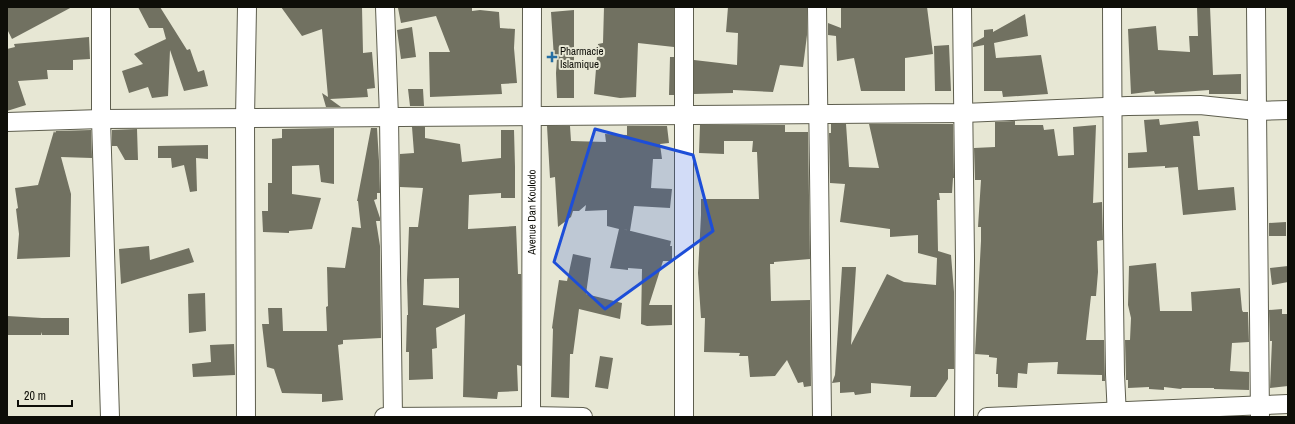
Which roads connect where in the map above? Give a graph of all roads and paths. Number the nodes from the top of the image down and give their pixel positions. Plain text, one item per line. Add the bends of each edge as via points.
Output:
1 (101, 7) edge
2 (247, 7) edge
3 (385, 7) edge
4 (532, 7) edge
5 (684, 7) edge
6 (817, 7) edge
7 (962, 7) edge
8 (1112, 7) edge
9 (1256, 7) edge
10 (1112, 107) junction
11 (1288, 110) edge
12 (1257, 111) junction
13 (818, 114) junction
14 (963, 114) junction
15 (685, 115) junction
16 (532, 116) junction
17 (389, 117) junction
18 (245, 118) junction
19 (101, 119) junction
20 (7, 122) edge
21 (1288, 404) edge
22 (1260, 411) edge
23 (1117, 415) edge
24 (531, 416) edge
25 (110, 417) edge
26 (246, 417) edge
27 (384, 417) edge
28 (393, 417) edge
29 (583, 417) edge
30 (684, 417) edge
31 (822, 417) edge
32 (964, 417) edge
33 (986, 417) edge

1 - 19 street
2 - 18 street
3 - 17 street
4 - 16 street, Avenue Dan Koulodo
5 - 15 street
6 - 13 street
7 - 14 street
8 - 10 street
9 - 12 street
10 - 12 street via 1200,105
10 - 14 street
10 - 23 street
11 - 12 street
12 - 22 street
13 - 14 street
13 - 15 street
13 - 31 street
14 - 32 street
15 - 16 street
15 - 30 street
16 - 17 street
16 - 24 street, Avenue Dan Koulodo
17 - 18 street
17 - 28 street
18 - 19 street
18 - 26 street
19 - 20 street
19 - 25 street
21 - 22 street
22 - 23 street
23 - 33 street
24 - 28 street
24 - 29 street
27 - 28 street

